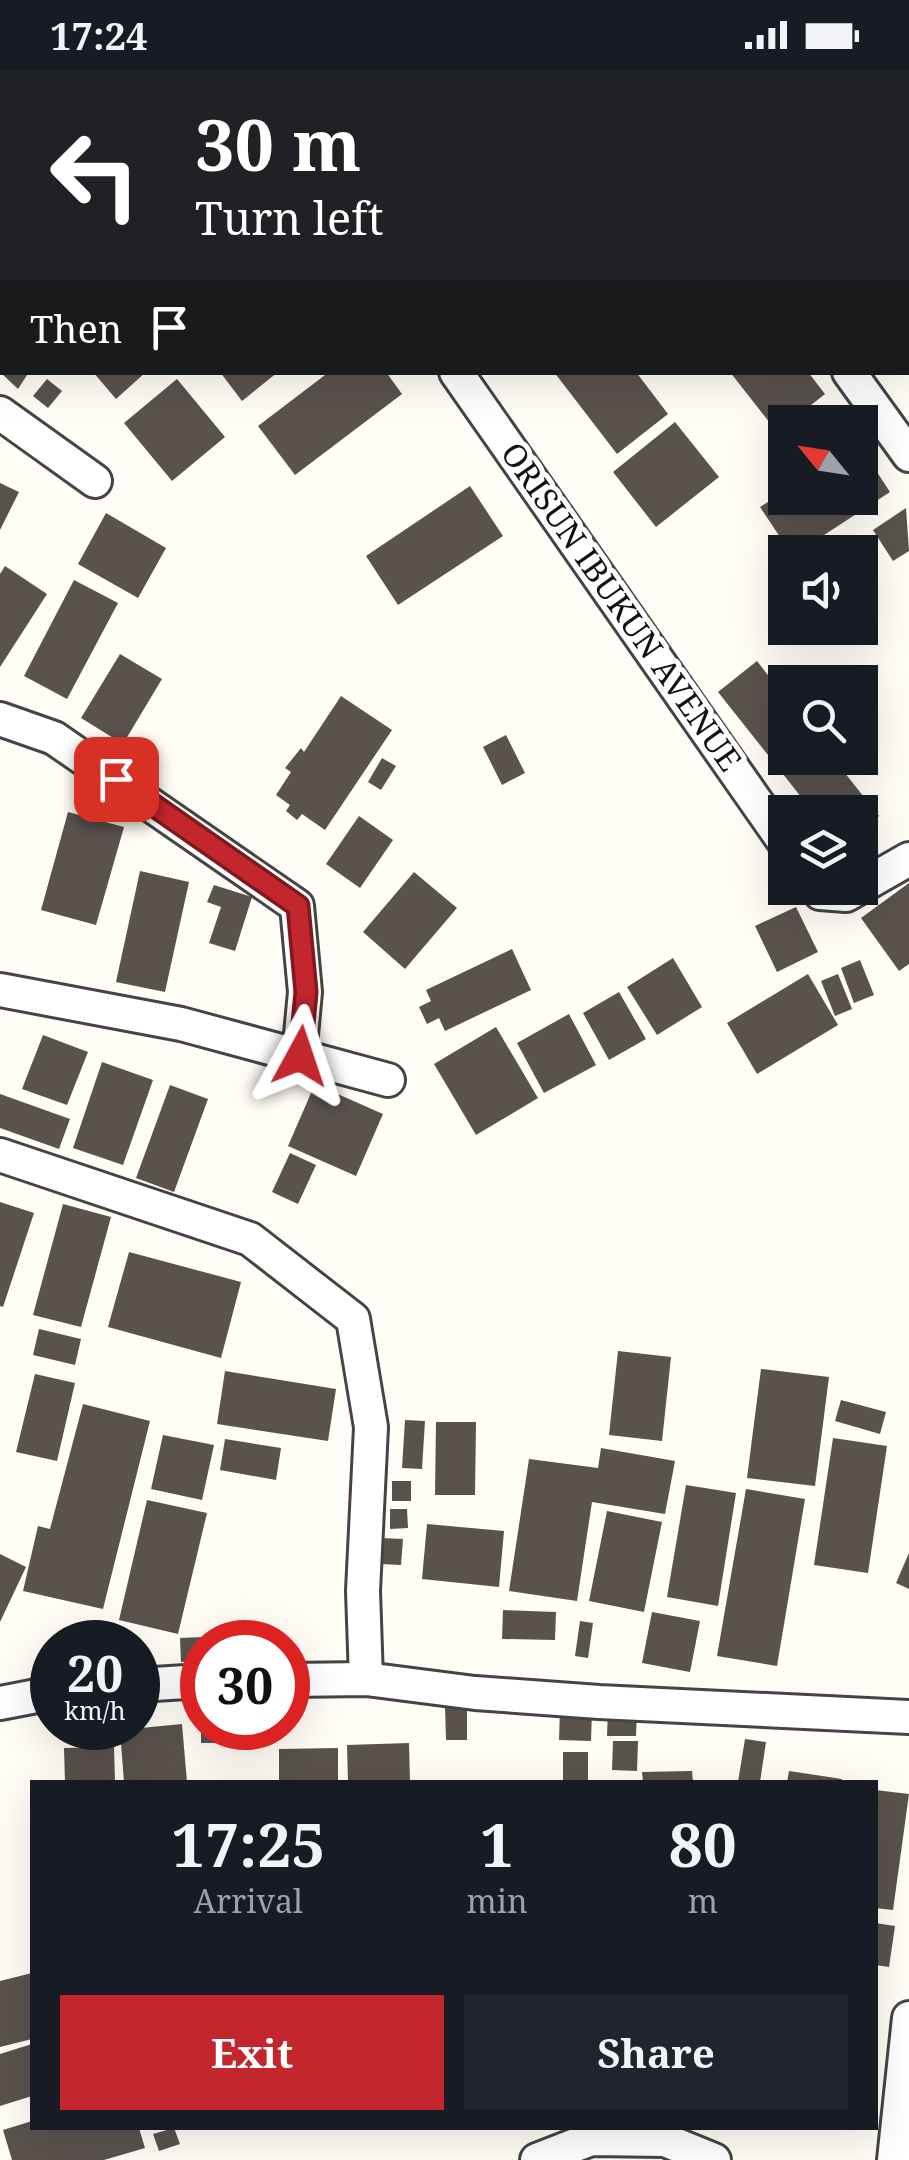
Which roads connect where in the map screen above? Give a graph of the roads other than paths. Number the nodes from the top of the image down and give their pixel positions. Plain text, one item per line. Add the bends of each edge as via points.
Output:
1 (458, 375) edge
2 (852, 375) edge
3 (0, 412) edge
4 (909, 455) edge
5 (95, 481) dead end
6 (0, 719) edge
7 (768, 819) edge
8 (909, 859) edge
9 (878, 877) edge
10 (0, 990) edge
11 (300, 1056) junction
12 (388, 1080) dead end
13 (0, 1156) edge
14 (366, 1679) junction
15 (310, 1680) edge
16 (30, 1697) edge
17 (0, 1703) edge
18 (909, 1717) edge
19 (909, 2018) edge
20 (537, 2160) edge
21 (714, 2160) edge
22 (894, 2160) edge

1 - 7 street, ORISUN IBUKUN AVENUE
2 - 4 street
3 - 5 street
6 - 11 street via 54,738 298,906 306,992
8 - 9 street
10 - 11 street via 181,1024
11 - 12 street
13 - 14 street via 250,1240 353,1319 371,1427
14 - 15 street
14 - 18 street via 599,1702
16 - 17 street
19 - 22 street
20 - 21 street via 591,2139 665,2140

